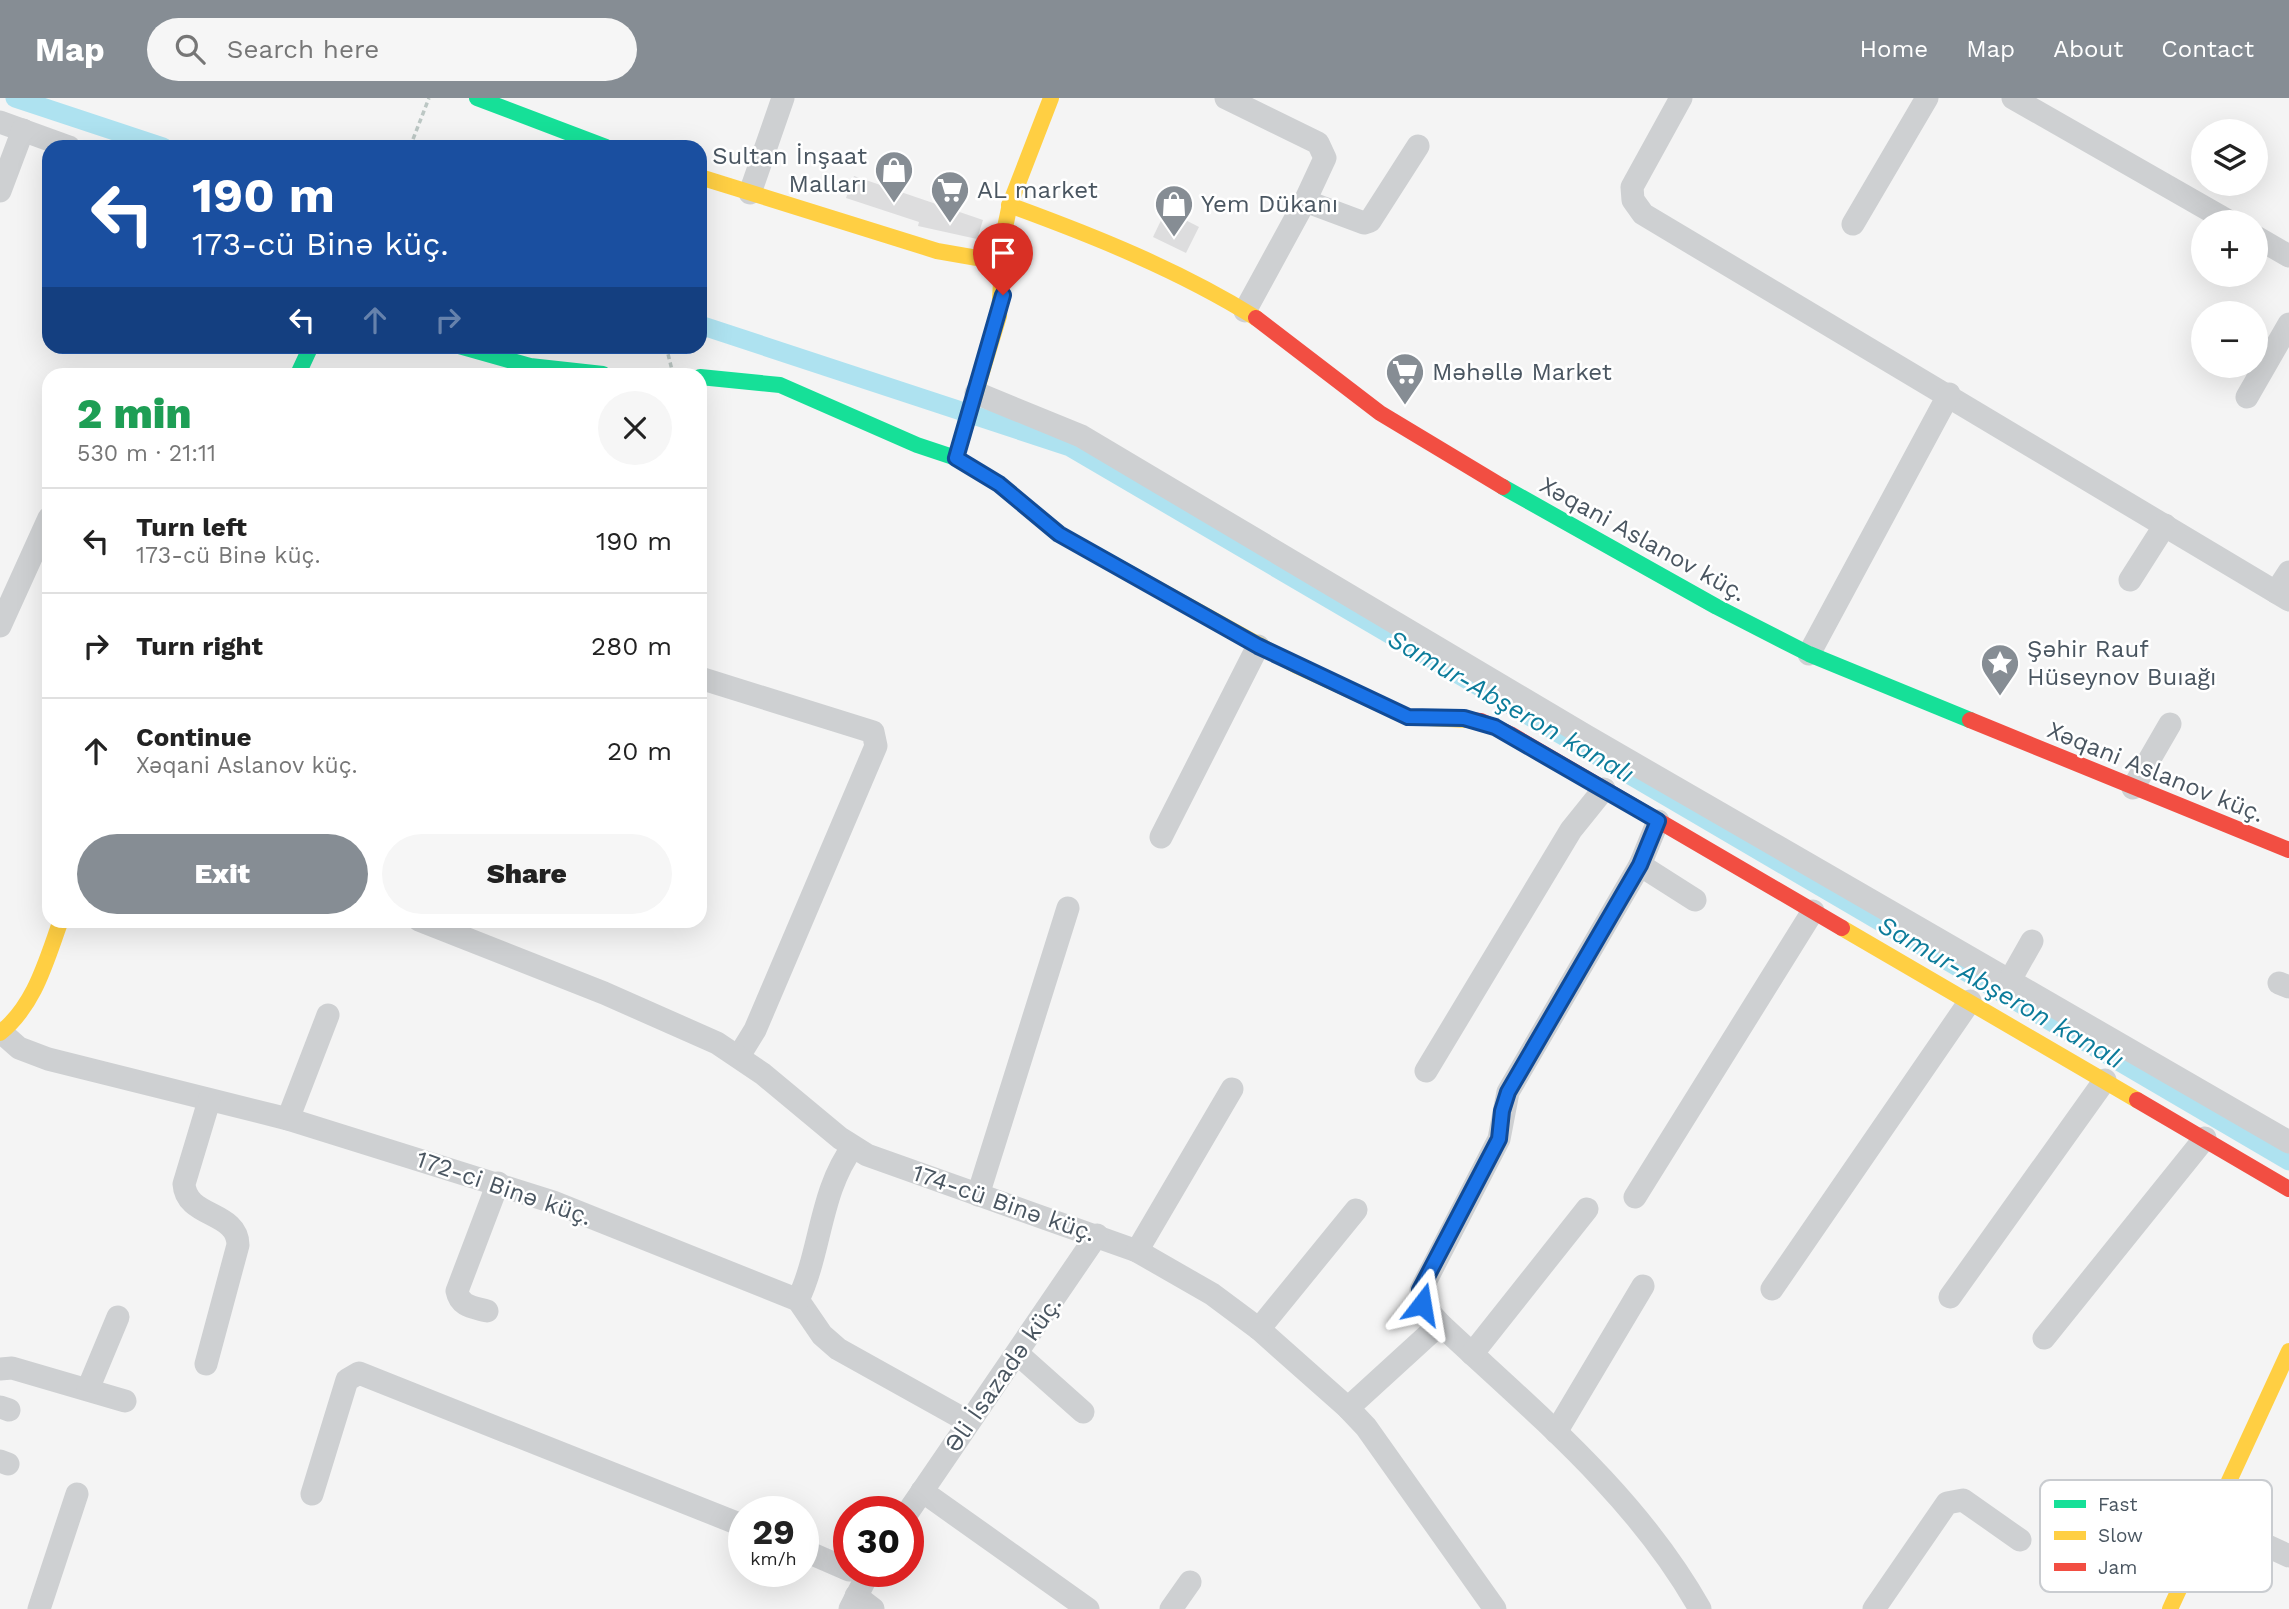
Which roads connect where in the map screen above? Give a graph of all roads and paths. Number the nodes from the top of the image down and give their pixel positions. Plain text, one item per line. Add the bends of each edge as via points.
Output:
1 (429, 98) edge
2 (477, 98) edge
3 (783, 98) edge
4 (1051, 98) edge
5 (1226, 98) edge
6 (1681, 98) edge
7 (1927, 98) edge
8 (2013, 98) edge
9 (0, 122) edge
10 (23, 130) junction
11 (50, 140) edge
12 (413, 140) edge
13 (588, 140) edge
14 (1418, 146) dead end
15 (707, 179) edge
16 (0, 191) edge
17 (750, 192) junction
18 (1306, 201) junction
19 (1009, 205) junction
20 (2210, 210) edge
21 (1853, 224) dead end
22 (2268, 244) edge
23 (2289, 256) edge
24 (1003, 257) junction
25 (1245, 311) junction
26 (2289, 324) edge
27 (482, 354) edge
28 (2281, 358) edge
29 (538, 368) edge
30 (707, 378) edge
31 (976, 393) junction
32 (1949, 394) junction
33 (2247, 397) dead end
34 (956, 458) junction
35 (2165, 525) junction
36 (42, 533) edge
37 (2289, 572) edge
38 (2130, 580) dead end
39 (2282, 596) edge
40 (0, 626) edge
41 (1258, 646) junction
42 (1810, 654) junction
43 (707, 680) edge
44 (2170, 724) dead end
45 (2133, 788) junction
46 (1605, 789) junction
47 (1658, 821) junction
48 (1161, 837) dead end
49 (2289, 850) edge
50 (1640, 865) junction
51 (1695, 900) dead end
52 (1068, 908) dead end
53 (1813, 911) junction
54 (58, 928) edge
55 (439, 928) edge
56 (2032, 941) dead end
57 (2010, 979) junction
58 (1970, 1001) junction
59 (328, 1015) dead end
60 (1, 1033) edge
61 (739, 1056) junction
62 (1426, 1070) dead end
63 (2105, 1080) junction
64 (1233, 1089) dead end
65 (209, 1101) junction
66 (288, 1119) junction
67 (2205, 1138) junction
68 (2289, 1142) edge
69 (853, 1147) junction
70 (498, 1183) junction
71 (2289, 1189) edge
72 (978, 1195) junction
73 (1634, 1197) dead end
74 (1587, 1209) dead end
75 (1356, 1210) dead end
76 (1097, 1235) junction
77 (1137, 1251) junction
78 (1643, 1286) dead end
79 (1772, 1289) dead end
80 (1950, 1297) dead end
81 (798, 1300) junction
82 (487, 1311) dead end
83 (117, 1317) dead end
84 (1440, 1324) junction
85 (1259, 1329) junction
86 (2044, 1338) dead end
87 (2289, 1351) edge
88 (1018, 1354) junction
89 (1472, 1354) junction
90 (206, 1364) dead end
91 (0, 1369) edge
92 (88, 1389) junction
93 (125, 1401) dead end
94 (1348, 1408) junction
95 (1083, 1412) dead end
96 (970, 1422) junction
97 (1556, 1432) junction
98 (2229, 1480) edge
99 (922, 1491) junction
100 (77, 1494) dead end
101 (312, 1494) dead end
102 (919, 1496) edge
103 (728, 1520) edge
104 (2020, 1540) dead end
105 (2272, 1548) edge
106 (2289, 1556) edge
107 (1190, 1582) dead end
108 (2178, 1592) edge
109 (39, 1609) edge
110 (1088, 1609) edge
111 (1171, 1609) edge
112 (1495, 1609) edge
113 (1700, 1609) edge
114 (1874, 1609) edge
115 (2170, 1609) edge

1 - 12 path
2 - 13 street
3 - 17 street
4 - 19 street
5 - 18 street via 1323,149 1325,158
6 - 32 street via 1632,187 1633,200 1643,214
7 - 21 street
8 - 20 street
9 - 10 street
10 - 11 street
10 - 16 street
14 - 18 street via 1370,221 1364,223
15 - 17 street
17 - 24 street via 937,251 983,259
18 - 25 street
19 - 24 street
19 - 25 street, Xəqani Aslanov küç. via 1091,234
22 - 23 street
24 - 31 street via 999,316
25 - 42 street, Xəqani Aslanov küç. via 1434,448
26 - 28 street
27 - 29 street
28 - 33 street
30 - 34 street via 780,385
31 - 34 street
31 - 57 street via 1081,436 1586,736
32 - 35 street
32 - 42 street
34 - 41 street via 999,484 1059,534
35 - 38 street
35 - 39 street
36 - 40 street
37 - 39 street
41 - 46 street via 1408,717 1464,718 1488,724
41 - 48 street
42 - 45 street, Xəqani Aslanov küç.
43 - 61 street via 873,732 876,746 755,1030
44 - 45 street
45 - 49 street, Xəqani Aslanov küç.
46 - 47 street
46 - 62 street via 1571,830
47 - 50 street
47 - 53 street
50 - 51 street
50 - 84 street via 1508,1092 1499,1139 1420,1290 1422,1304
52 - 72 street
53 - 58 street
53 - 73 street
54 - 60 street via 29,999
55 - 61 street, 174-cü Binə küç. via 684,1026
56 - 57 street
57 - 68 street
58 - 63 street
58 - 79 street
59 - 66 street
60 - 65 street, 172-ci Binə küç. via 19,1048 48,1059
61 - 69 street, 174-cü Binə küç.
63 - 67 street
63 - 80 street
64 - 77 street
65 - 66 street, 172-ci Binə küç.
65 - 90 street via 184,1184 185,1195 192,1205 230,1225 238,1235 238,1245
66 - 70 street, 172-ci Binə küç.
67 - 71 street
67 - 86 street
69 - 72 street, 174-cü Binə küç.
69 - 81 street via 836,1174 809,1276
70 - 81 street, 172-ci Binə küç.
70 - 82 street via 457,1291 465,1305
72 - 76 street, 174-cü Binə küç.
74 - 89 street
75 - 85 street
76 - 77 street, 174-cü Binə küç.
76 - 88 street, Əli İsazadə küç.
77 - 85 street, 174-cü Binə küç. via 1190,1279
78 - 97 street
81 - 96 street via 822,1335 838,1349
83 - 92 street
84 - 89 street
84 - 94 street
85 - 94 street, 174-cü Binə küç.
87 - 98 street
88 - 95 street
88 - 96 street, Əli İsazadə küç.
89 - 97 street
91 - 92 street via 12,1368
92 - 93 street
94 - 112 street, 174-cü Binə küç. via 1390,1459
96 - 99 street, Əli İsazadə küç.
97 - 113 street via 1605,1478 1649,1531
99 - 102 street, Əli İsazadə küç.
99 - 110 street
100 - 109 street
101 - 103 street via 347,1380 359,1373
104 - 114 street via 1964,1500 1947,1503
105 - 106 street
107 - 111 street
108 - 115 street

